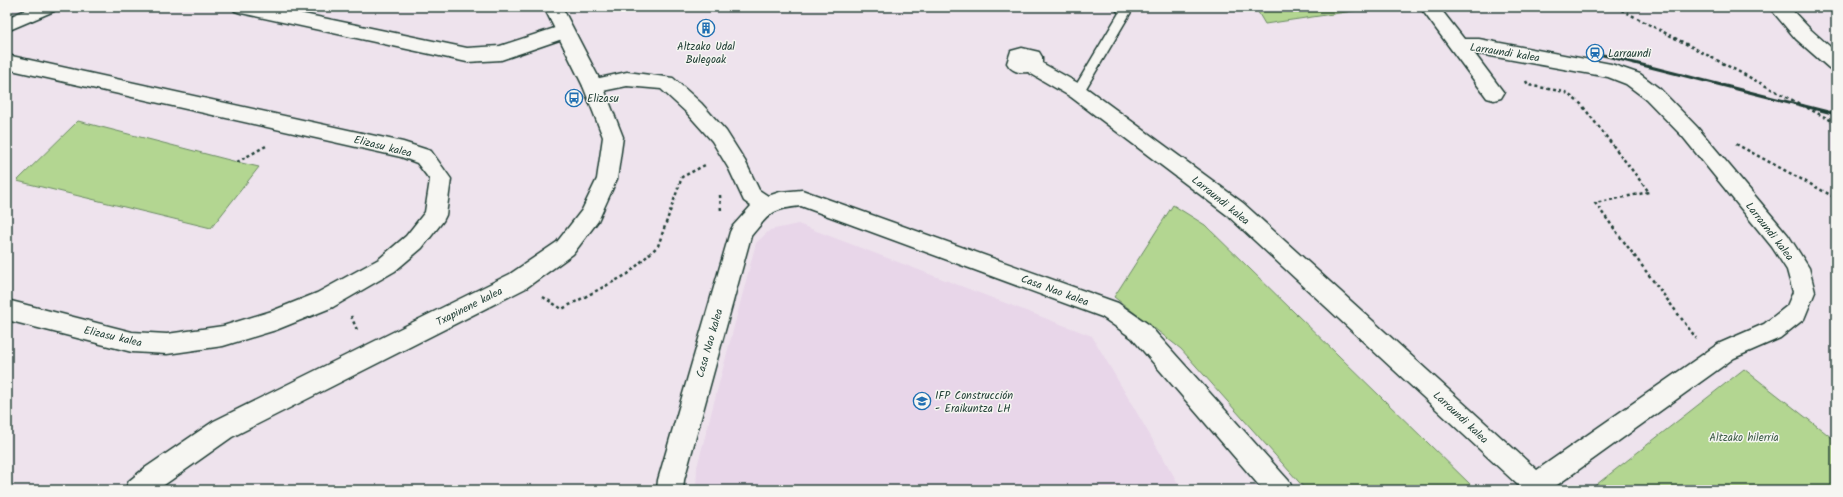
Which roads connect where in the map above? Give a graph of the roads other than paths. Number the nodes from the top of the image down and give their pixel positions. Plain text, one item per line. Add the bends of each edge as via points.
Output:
1 (48, 7) edge
2 (241, 7) edge
3 (553, 7) edge
4 (1120, 7) edge
5 (1429, 7) edge
6 (1778, 7) edge
7 (297, 13) edge
8 (7, 25) edge
9 (564, 31) junction
10 (1459, 46) junction
11 (7, 62) edge
12 (1836, 63) edge
13 (1031, 65) dead end
14 (593, 86) junction
15 (1078, 92) junction
16 (1494, 93) dead end
17 (765, 205) junction
18 (7, 310) edge
19 (1535, 488) edge
20 (138, 490) edge
21 (670, 490) edge
22 (1280, 490) edge

1 - 8 street
2 - 7 street
3 - 9 street, Txapinene kalea
4 - 15 lane via 1125,12
5 - 10 street
6 - 12 street via 1803,34
7 - 9 street via 467,56 501,53
9 - 14 street, Txapinene kalea
10 - 16 street
10 - 19 street, Larraundi kalea via 1479,46 1612,71 1633,79 1653,94 1690,132 1780,241 1798,268 1804,292 1796,312 1772,331 1726,351
11 - 18 street, Elizasu kalea via 403,150 424,157 441,179 435,215 414,242 387,265 325,300 276,320 223,336 167,344 132,342
13 - 15 street, Larraundi kalea
14 - 17 street via 627,79 666,83 694,108 719,136 751,195
14 - 20 street, Txapinene kalea via 613,137 607,179 590,215 565,248 518,281 224,429 154,476
15 - 19 street, Larraundi kalea via 1235,209
17 - 21 street, Casa Nao kalea via 741,232
17 - 22 street, Casa Nao kalea via 779,199 802,198 1110,310 1140,331

